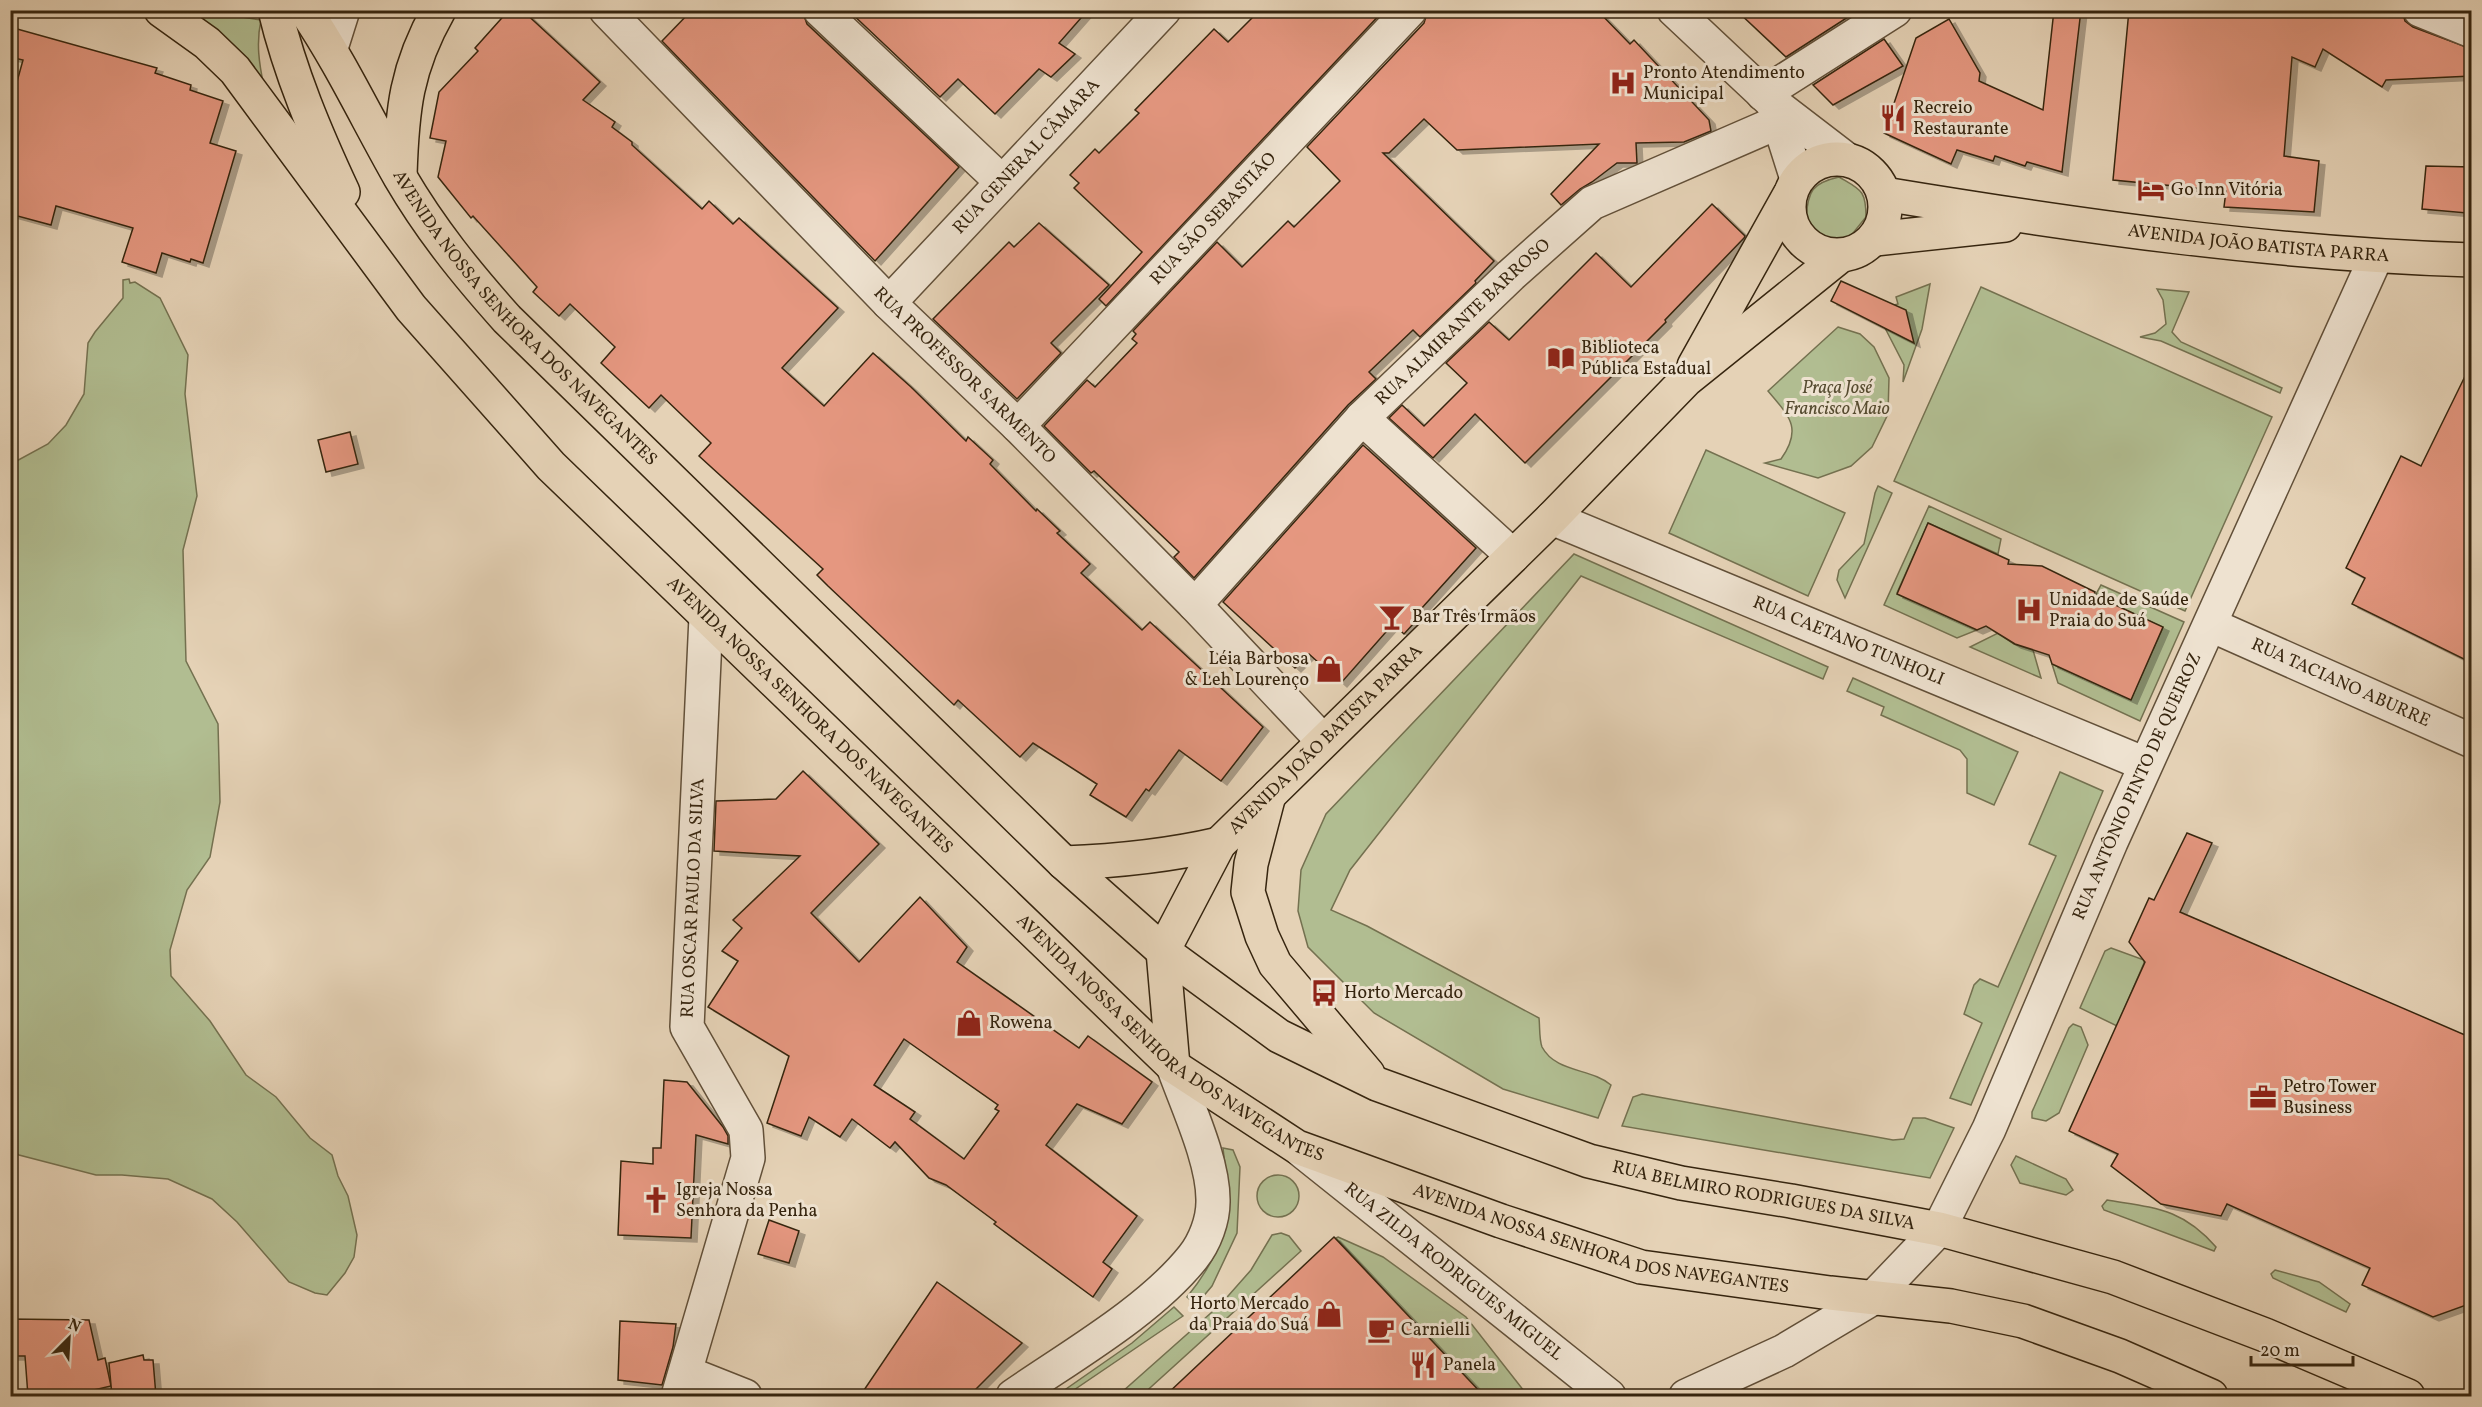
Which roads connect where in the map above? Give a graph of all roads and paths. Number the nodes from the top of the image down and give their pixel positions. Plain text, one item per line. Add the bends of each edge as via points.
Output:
1 (161, 10) edge
2 (275, 10) edge
3 (305, 10) edge
4 (343, 10) edge
5 (439, 10) edge
6 (606, 10) edge
7 (820, 10) edge
8 (1164, 10) edge
9 (1410, 10) edge
10 (1674, 10) edge
11 (1895, 10) edge
12 (2420, 10) edge
13 (2472, 31) edge
14 (331, 48) junction
15 (1776, 110) junction
16 (1846, 159) junction
17 (400, 176) junction
18 (1002, 183) junction
19 (1793, 186) junction
20 (1884, 194) junction
21 (2046, 221) junction
22 (1875, 240) junction
23 (1839, 256) junction
24 (372, 257) junction
25 (2376, 257) junction
26 (2472, 260) edge
27 (889, 303) junction
28 (1686, 380) junction
29 (1362, 418) junction
30 (1018, 426) junction
31 (1552, 518) junction
32 (1513, 556) junction
33 (1195, 606) junction
34 (706, 617) junction
35 (2211, 625) junction
36 (1323, 741) junction
37 (2472, 741) edge
38 (2145, 764) junction
39 (1269, 794) junction
40 (1219, 844) junction
41 (1064, 863) junction
42 (1162, 951) junction
43 (1173, 1066) junction
44 (1377, 1084) junction
45 (1297, 1147) junction
46 (1589, 1161) joint
47 (1939, 1229) junction
48 (1873, 1298) junction
49 (683, 1384) edge
50 (745, 1396) edge
51 (1013, 1396) edge
52 (1609, 1396) edge
53 (1686, 1396) edge
54 (2211, 1396) edge
55 (2408, 1396) edge

1 - 24 main road via 207,43 235,70
2 - 24 main road via 283,43 322,147
3 - 14 main road, AVENIDA NOSSA SENHORA DOS NAVEGANTES
4 - 14 street
5 - 17 main road via 408,82
6 - 27 street, RUA PROFESSOR SARMENTO
7 - 18 street
8 - 18 street, RUA GENERAL CÂMARA
9 - 30 street, RUA SÃO SEBASTIÃO
10 - 15 street
11 - 15 street, RUA ALMIRANTE BARROSO
12 - 13 street
14 - 17 main road, AVENIDA NOSSA SENHORA DOS NAVEGANTES
15 - 16 street
15 - 19 street
15 - 29 street, RUA ALMIRANTE BARROSO via 1592,202
16 - 19 main road via 1831,159 1809,168
16 - 20 main road via 1864,167 1877,179
17 - 41 main road, AVENIDA NOSSA SENHORA DOS NAVEGANTES via 457,263 507,318
18 - 27 street, RUA GENERAL CÂMARA
19 - 23 main road via 1789,217 1802,242 1818,252
19 - 28 main road, AVENIDA JOÃO BATISTA PARRA
20 - 21 main road, AVENIDA JOÃO BATISTA PARRA
20 - 22 main road via 1885,221
21 - 22 main road, AVENIDA JOÃO BATISTA PARRA
21 - 25 main road, AVENIDA JOÃO BATISTA PARRA
22 - 23 main road via 1856,253
23 - 28 main road, AVENIDA JOÃO BATISTA PARRA
24 - 34 main road, AVENIDA NOSSA SENHORA DOS NAVEGANTES via 411,308 551,466
25 - 26 main road, AVENIDA JOÃO BATISTA PARRA
25 - 35 street, RUA ANTÔNIO PINTO DE QUEIROZ
27 - 30 street, RUA PROFESSOR SARMENTO
28 - 31 main road, AVENIDA JOÃO BATISTA PARRA
29 - 32 street
29 - 33 street, RUA ALMIRANTE BARROSO
30 - 33 street, RUA PROFESSOR SARMENTO
31 - 32 main road, AVENIDA JOÃO BATISTA PARRA
31 - 38 street, RUA CAETANO TUNHOLI
32 - 36 main road, AVENIDA JOÃO BATISTA PARRA
33 - 36 street, RUA PROFESSOR SARMENTO
34 - 43 main road, AVENIDA NOSSA SENHORA DOS NAVEGANTES
34 - 49 street, RUA OSCAR PAULO DA SILVA via 687,1027 746,1130 748,1158
35 - 37 street, RUA TACIANO ABURRE
35 - 38 street, RUA ANTÔNIO PINTO DE QUEIROZ
36 - 39 main road, AVENIDA JOÃO BATISTA PARRA
38 - 47 street, RUA ANTÔNIO PINTO DE QUEIROZ via 1989,1129
39 - 40 main road, AVENIDA JOÃO BATISTA PARRA
39 - 44 main road via 1248,892 1262,936 1275,964
40 - 41 main road, AVENIDA JOÃO BATISTA PARRA via 1133,860
40 - 42 main road, AVENIDA JOÃO BATISTA PARRA
41 - 42 main road, AVENIDA NOSSA SENHORA DOS NAVEGANTES
42 - 43 main road
42 - 44 main road, AVENIDA NOSSA SENHORA DOS NAVEGANTES via 1280,1036
43 - 45 main road, AVENIDA NOSSA SENHORA DOS NAVEGANTES
43 - 51 street via 1210,1172 1214,1202 1209,1228 1195,1255 1167,1285
44 - 46 main road, AVENIDA NOSSA SENHORA DOS NAVEGANTES
45 - 48 main road, AVENIDA NOSSA SENHORA DOS NAVEGANTES via 1641,1267
45 - 52 street, RUA ZILDA RODRIGUES MIGUEL
46 - 47 main road, RUA BELMIRO RODRIGUES DA SILVA via 1681,1183
47 - 48 street, RUA ANTÔNIO PINTO DE QUEIROZ
47 - 55 main road via 2113,1277 2265,1335
48 - 53 street via 1784,1351
48 - 54 main road, AVENIDA NOSSA SENHORA DOS NAVEGANTES via 1952,1306 2024,1321 2120,1356
49 - 50 street, RUA OSCAR PAULO DA SILVA

